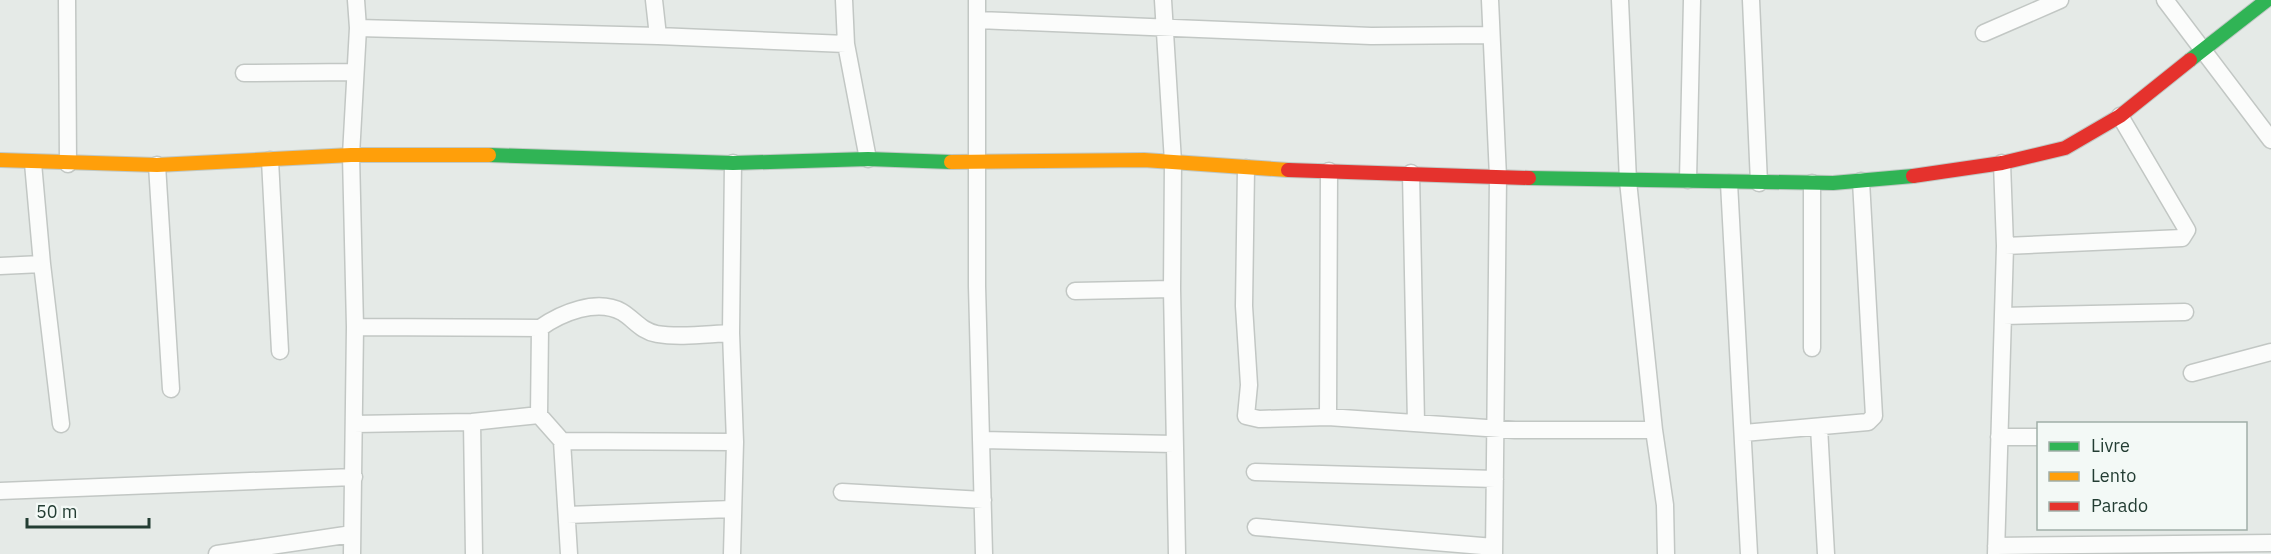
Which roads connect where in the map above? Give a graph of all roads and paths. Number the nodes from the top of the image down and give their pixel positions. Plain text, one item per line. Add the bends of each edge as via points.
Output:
1 (67, 0) edge
2 (356, 0) edge
3 (654, 0) edge
4 (844, 0) edge
5 (977, 0) edge
6 (1163, 0) edge
7 (1490, 0) edge
8 (1620, 0) edge
9 (1692, 0) edge
10 (1751, 0) edge
11 (2060, 0) edge
12 (2165, 0) edge
13 (2267, 0) edge
14 (978, 20) junction
15 (1166, 27) junction
16 (358, 28) junction
17 (1984, 33) dead end
18 (1491, 35) junction
19 (658, 36) junction
20 (846, 44) junction
21 (2204, 50) junction
22 (355, 72) junction
23 (244, 73) dead end
24 (2120, 116) junction
25 (2271, 140) edge
26 (351, 155) junction
27 (868, 159) junction
28 (0, 160) edge
29 (270, 160) junction
30 (1173, 162) junction
31 (33, 163) junction
32 (733, 163) junction
33 (977, 163) junction
34 (2002, 163) junction
35 (68, 164) junction
36 (157, 165) junction
37 (1246, 168) junction
38 (1329, 171) junction
39 (1411, 173) junction
40 (1498, 177) junction
41 (1688, 180) junction
42 (1628, 181) junction
43 (1861, 181) junction
44 (1729, 183) junction
45 (1760, 183) junction
46 (1812, 183) junction
47 (2005, 246) junction
48 (42, 264) junction
49 (0, 266) edge
50 (1172, 288) junction
51 (1075, 291) dead end
52 (2185, 312) dead end
53 (2003, 316) junction
54 (355, 327) junction
55 (540, 328) junction
56 (731, 333) junction
57 (1812, 348) dead end
58 (280, 351) dead end
59 (2271, 352) edge
60 (2192, 373) dead end
61 (171, 389) dead end
62 (539, 415) junction
63 (1328, 417) junction
64 (472, 422) junction
65 (1416, 423) junction
66 (61, 424) dead end
67 (354, 424) junction
68 (1497, 428) junction
69 (1819, 428) junction
70 (1654, 430) junction
71 (1744, 434) junction
72 (1999, 437) junction
73 (2037, 437) edge
74 (981, 440) junction
75 (562, 441) junction
76 (735, 442) junction
77 (1174, 444) junction
78 (1255, 472) dead end
79 (354, 477) junction
80 (1495, 479) junction
81 (0, 491) edge
82 (842, 492) dead end
83 (983, 500) junction
84 (732, 509) junction
85 (567, 514) junction
86 (1256, 527) dead end
87 (352, 534) junction
88 (2153, 536) edge
89 (2271, 543) edge
90 (1494, 550) edge
91 (1996, 550) edge
92 (217, 554) edge
93 (352, 554) edge
94 (474, 554) edge
95 (569, 554) edge
96 (732, 554) edge
97 (984, 554) edge
98 (1177, 554) edge
99 (1666, 554) edge
100 (1749, 554) edge
101 (1826, 554) edge

1 - 35 street
2 - 16 street
3 - 19 street
4 - 20 street
5 - 14 street
6 - 15 street
7 - 18 street
8 - 42 street
9 - 41 street
10 - 45 street
11 - 17 street
12 - 21 street
13 - 21 street
14 - 15 street
14 - 33 street
15 - 18 street via 1371,36
15 - 30 street
16 - 19 street
16 - 22 street
18 - 40 street
19 - 20 street
20 - 27 street
21 - 24 street
21 - 25 street
22 - 23 street
22 - 26 street
24 - 34 street via 2065,148
24 - 47 street via 2187,230 2182,238
26 - 29 street
26 - 32 street via 454,154
26 - 54 street
27 - 32 street
27 - 33 street
28 - 31 street
29 - 36 street
29 - 58 street
30 - 33 street
30 - 37 street
30 - 50 street
31 - 35 street
31 - 48 street
32 - 56 street
33 - 74 street
34 - 43 street
34 - 47 street
35 - 36 street
36 - 61 street
37 - 38 street
37 - 63 street via 1244,306 1249,385 1245,412 1252,418
38 - 39 street
38 - 63 street
39 - 40 street
39 - 65 street
40 - 42 street
40 - 68 street
41 - 42 street
41 - 44 street
42 - 70 street
43 - 46 street
43 - 69 street via 1874,416 1868,422
44 - 45 street
44 - 71 street
45 - 46 street
46 - 57 street
47 - 53 street
48 - 49 street
48 - 66 street
50 - 51 street
50 - 77 street
52 - 53 street
53 - 72 street
54 - 55 street
54 - 67 street
55 - 56 street via 557,316 607,308 622,312 644,331
55 - 62 street
56 - 76 street
59 - 60 street
62 - 64 street
62 - 75 street
63 - 65 street
64 - 67 street
64 - 94 street
65 - 68 street
67 - 79 street
68 - 70 street
68 - 80 street
69 - 71 street
69 - 101 street
70 - 99 street via 1665,505
71 - 100 street
72 - 73 street
72 - 91 street
74 - 77 street
74 - 83 street
75 - 76 street
75 - 85 street
76 - 84 street
77 - 98 street
78 - 80 street
79 - 81 street
79 - 87 street
80 - 90 street
82 - 83 street
83 - 97 street
84 - 85 street
84 - 96 street
85 - 95 street
86 - 90 street
87 - 92 street
87 - 93 street
88 - 89 street
88 - 91 street

